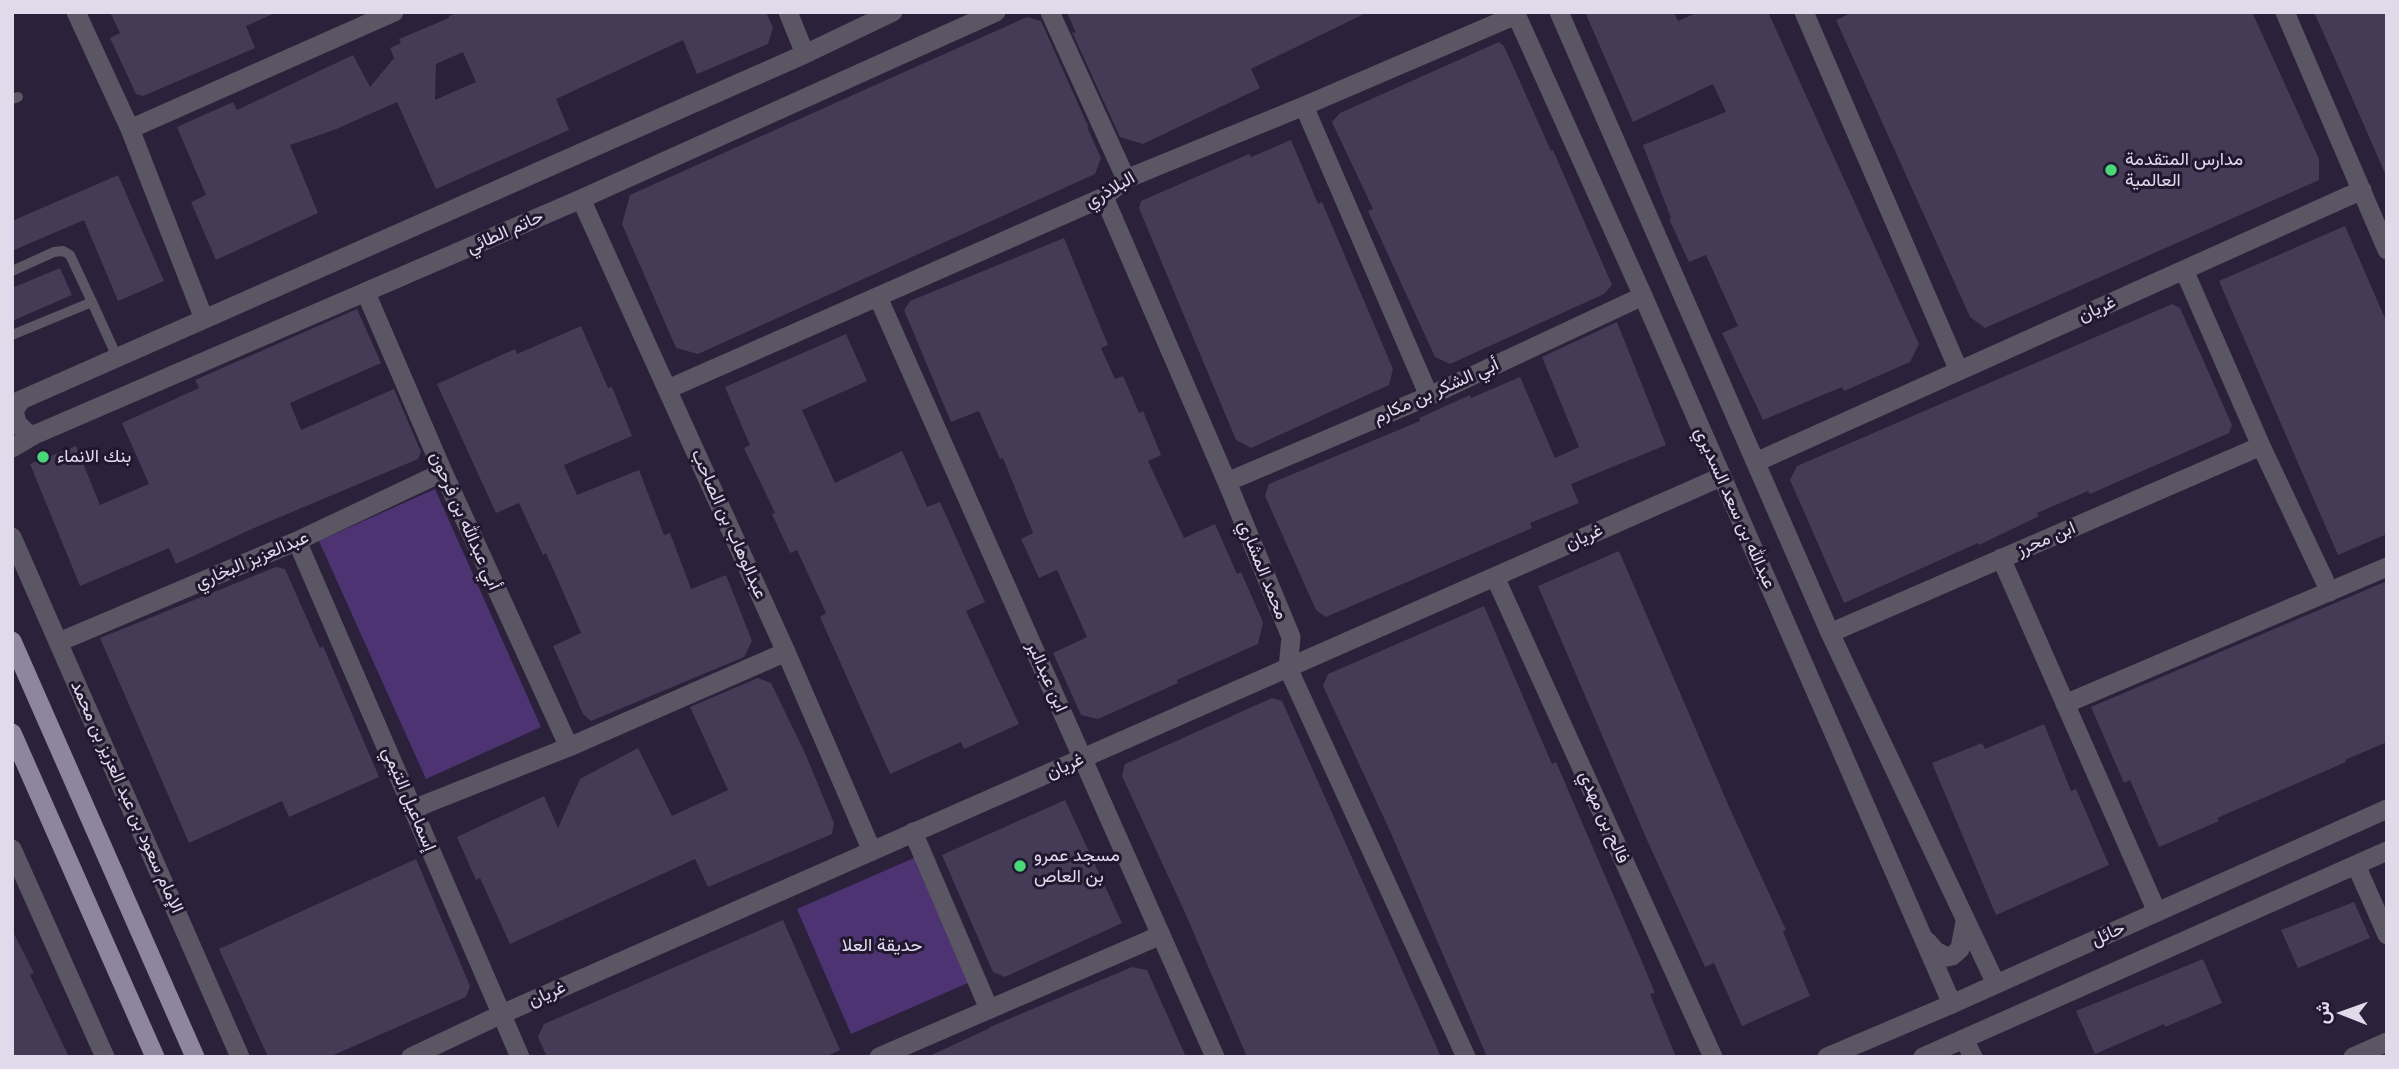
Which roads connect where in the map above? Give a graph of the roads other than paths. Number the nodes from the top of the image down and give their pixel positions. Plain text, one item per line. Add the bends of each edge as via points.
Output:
1 (76, 12) edge
2 (394, 12) edge
3 (788, 12) edge
4 (893, 12) edge
5 (996, 12) edge
6 (1050, 12) edge
7 (1559, 12) edge
8 (1804, 12) edge
9 (2285, 12) edge
10 (1515, 14) edge
11 (805, 54) junction
12 (1304, 106) junction
13 (130, 129) junction
14 (1126, 179) junction
15 (2362, 190) junction
16 (1104, 197) junction
17 (581, 199) junction
18 (2387, 250) edge
19 (2184, 270) junction
20 (12, 271) edge
21 (366, 293) junction
22 (1643, 296) junction
23 (878, 297) junction
24 (92, 302) junction
25 (204, 319) junction
26 (12, 335) edge
27 (117, 357) junction
28 (1959, 371) junction
29 (668, 389) junction
30 (1429, 396) junction
31 (16, 403) edge
32 (34, 435) junction
33 (2261, 446) junction
34 (12, 448) edge
35 (1756, 462) junction
36 (443, 472) junction
37 (1721, 477) junction
38 (1227, 482) junction
39 (12, 537) edge
40 (297, 541) junction
41 (2001, 558) junction
42 (2387, 567) edge
43 (1495, 577) junction
44 (2330, 592) junction
45 (1830, 633) junction
46 (12, 641) edge
47 (60, 642) junction
48 (786, 652) junction
49 (1288, 668) junction
50 (2065, 704) junction
51 (12, 733) edge
52 (569, 747) junction
53 (1083, 758) junction
54 (2387, 808) edge
55 (413, 809) junction
56 (913, 832) junction
57 (12, 849) edge
58 (872, 851) junction
59 (2387, 852) edge
60 (2356, 865) junction
61 (2157, 912) junction
62 (1965, 921) junction
63 (1161, 935) junction
64 (2387, 935) edge
65 (1924, 937) junction
66 (1996, 985) junction
67 (1952, 1004) junction
68 (989, 1009) junction
69 (502, 1014) junction
70 (1964, 1039) junction
71 (2387, 1042) edge
72 (105, 1057) edge
73 (155, 1057) edge
74 (195, 1057) edge
75 (240, 1057) edge
76 (411, 1057) edge
77 (520, 1057) edge
78 (879, 1057) edge
79 (1215, 1057) edge
80 (1466, 1057) edge
81 (1713, 1057) edge
82 (1827, 1057) edge
83 (1923, 1057) edge
84 (1973, 1057) edge
85 (2353, 1057) edge

1 - 13 street
2 - 13 street
3 - 11 street
4 - 11 street
5 - 17 street, حاتم الطائي
6 - 14 street
7 - 35 street, عبدالله بن سعد السديري
8 - 28 street
9 - 15 street
10 - 12 street, البلاذري
10 - 22 street, عبدالله بن سعد السديري
11 - 25 street
12 - 14 street, البلاذري
12 - 30 street
13 - 25 street
14 - 16 street, البلاذري
15 - 18 street
15 - 19 street, غريان
16 - 23 street, البلاذري
16 - 38 street, محمد المشاري
17 - 21 street, حاتم الطائي
17 - 29 street, عبدالوهاب بن الصاحب
19 - 28 street, غريان
19 - 33 street
20 - 24 lane via 63,251 70,255
21 - 32 street, حاتم الطائي
21 - 36 street, أبي عبدالله بن فرحون
22 - 30 street, أبي الشكر بن مكارم
22 - 37 street, عبدالله بن سعد السديري
23 - 29 street, البلاذري
23 - 53 street, ابن عبدالبر
24 - 26 lane
24 - 27 lane
25 - 27 street
27 - 31 street
28 - 35 street, غريان
29 - 48 street, عبدالوهاب بن الصاحب
30 - 38 street, أبي الشكر بن مكارم
31 - 32 street via 17,423
32 - 34 street, حاتم الطائي
33 - 41 street, ابن محرز
33 - 44 street
35 - 45 street, عبدالله بن سعد السديري
36 - 40 street, عبدالعزيز البخاري
36 - 52 street, أبي عبدالله بن فرحون
37 - 43 street, غريان
37 - 65 street, عبدالله بن سعد السديري
38 - 49 street, محمد المشاري via 1291,637
39 - 47 street, الإمام سعود بن عبد العزيز بن محمد
40 - 47 street, عبدالعزيز البخاري
40 - 55 street, إسماعيل التيمي
41 - 45 street, ابن محرز
41 - 50 street
42 - 44 street
43 - 49 street, غريان
43 - 81 street, فالح بن مهدي
44 - 50 street
45 - 62 street, عبدالله بن سعد السديري
46 - 74 main road
47 - 75 street, الإمام سعود بن عبد العزيز بن محمد
48 - 52 street
48 - 58 street, عبدالوهاب بن الصاحب
49 - 53 street, غريان
49 - 80 street, محمد المشاري
50 - 61 street
51 - 73 main road
52 - 55 street
53 - 56 street, غريان
53 - 63 street, ابن عبدالبر
54 - 61 street, حائل
55 - 69 street, إسماعيل التيمي
56 - 58 street, غريان
56 - 68 street
57 - 72 street
58 - 69 street, غريان
59 - 60 street
60 - 64 street
60 - 70 street
61 - 66 street, حائل
62 - 65 street via 1960,949 1952,956 1936,951
62 - 66 street, عبدالله بن سعد السديري
63 - 68 street
63 - 79 street, ابن عبدالبر
65 - 67 street, عبدالله بن سعد السديري
66 - 67 street, حائل
67 - 82 street, حائل
68 - 78 street
69 - 76 street, غريان
69 - 77 street, إسماعيل التيمي
70 - 83 street
70 - 84 street
71 - 85 street

